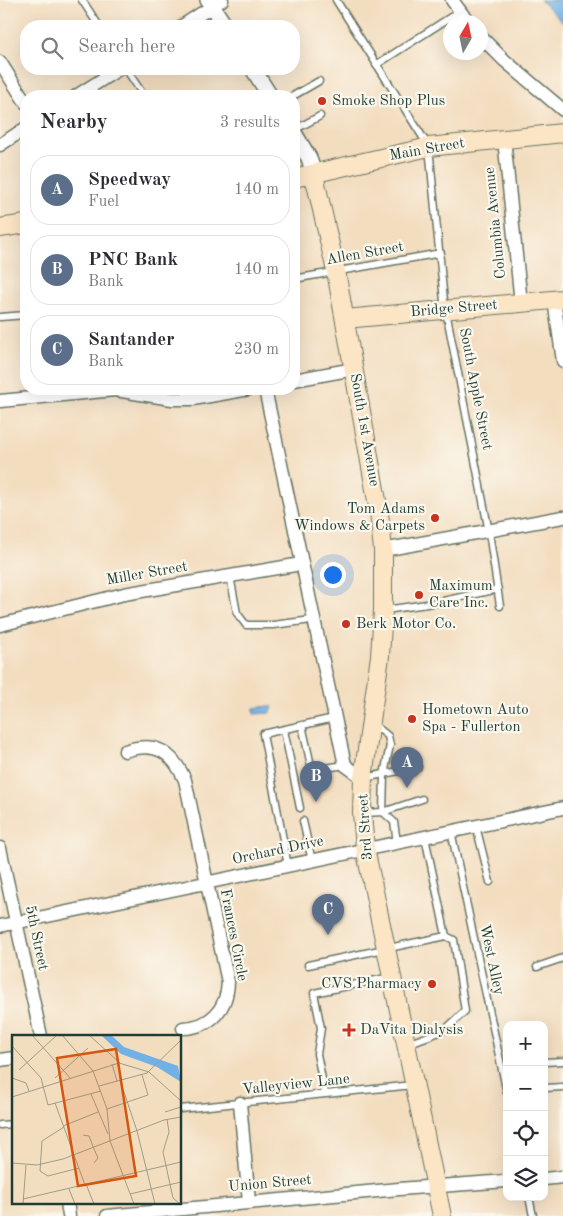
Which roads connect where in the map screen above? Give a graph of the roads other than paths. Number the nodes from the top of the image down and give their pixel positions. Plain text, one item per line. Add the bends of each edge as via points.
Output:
1 (82, 0) edge
2 (336, 0) edge
3 (452, 0) edge
4 (214, 2) edge
5 (460, 11) junction
6 (463, 15) edge
7 (95, 20) edge
8 (190, 20) edge
9 (222, 20) edge
10 (488, 44) edge
11 (0, 62) edge
12 (376, 65) junction
13 (109, 75) edge
14 (130, 75) edge
15 (256, 75) edge
16 (319, 81) dead end
17 (86, 90) edge
18 (140, 90) edge
19 (266, 90) edge
20 (300, 92) edge
21 (20, 94) edge
22 (563, 110) edge
23 (320, 116) dead end
24 (300, 128) edge
25 (20, 132) edge
26 (563, 133) edge
27 (504, 139) junction
28 (300, 142) edge
29 (0, 145) edge
30 (429, 147) junction
31 (314, 175) junction
32 (300, 177) edge
33 (20, 225) edge
34 (0, 228) edge
35 (441, 252) junction
36 (336, 272) junction
37 (300, 278) edge
38 (558, 300) edge
39 (521, 303) junction
40 (447, 310) junction
41 (20, 315) edge
42 (0, 317) edge
43 (345, 319) junction
44 (563, 361) edge
45 (354, 369) junction
46 (300, 379) edge
47 (67, 395) edge
48 (147, 395) edge
49 (215, 395) edge
50 (265, 395) edge
51 (0, 402) edge
52 (563, 517) edge
53 (490, 532) junction
54 (383, 550) junction
55 (301, 564) junction
56 (230, 576) junction
57 (498, 589) junction
58 (500, 606) dead end
59 (383, 610) junction
60 (312, 620) junction
61 (0, 625) edge
62 (334, 718) junction
63 (370, 722) junction
64 (302, 725) junction
65 (284, 730) junction
66 (125, 751) dead end
67 (345, 765) junction
68 (418, 767) dead end
69 (384, 774) junction
70 (363, 778) junction
71 (422, 799) dead end
72 (300, 808) dead end
73 (563, 808) edge
74 (383, 812) junction
75 (362, 813) junction
76 (303, 821) dead end
77 (476, 826) junction
78 (451, 832) junction
79 (425, 837) junction
80 (397, 842) junction
81 (0, 848) edge
82 (365, 848) junction
83 (312, 861) junction
84 (288, 866) junction
85 (490, 882) dead end
86 (207, 883) junction
87 (16, 923) junction
88 (0, 926) edge
89 (446, 936) junction
90 (386, 948) junction
91 (563, 958) edge
92 (308, 965) dead end
93 (537, 966) dead end
94 (392, 977) junction
95 (183, 1028) dead end
96 (41, 1035) edge
97 (406, 1044) junction
98 (563, 1061) edge
99 (548, 1062) edge
100 (503, 1072) edge
101 (414, 1085) junction
102 (563, 1086) edge
103 (548, 1088) edge
104 (324, 1094) junction
105 (240, 1103) junction
106 (181, 1108) edge
107 (563, 1177) edge
108 (548, 1178) edge
109 (503, 1181) edge
110 (435, 1186) junction
111 (530, 1201) edge
112 (249, 1202) junction
113 (107, 1216) edge
114 (442, 1216) edge
115 (533, 1216) edge

1 - 7 lane
2 - 12 lane
3 - 5 street
4 - 8 street
4 - 9 street
5 - 6 street
5 - 12 lane
10 - 22 street
11 - 21 street
12 - 30 lane
13 - 17 street
14 - 18 lane
15 - 19 street
16 - 20 lane
23 - 24 lane
25 - 29 street
26 - 27 main road, Main Street
27 - 30 main road, Main Street
27 - 39 street, Columbia Avenue
28 - 31 street
30 - 31 main road, Main Street
30 - 35 lane, South Apple Street
31 - 32 main road, Main Street
31 - 36 main road, South 1st Avenue
33 - 34 main road
35 - 36 lane, Allen Street
35 - 40 lane, South Apple Street
36 - 37 lane, Allen Street
36 - 43 main road, South 1st Avenue
38 - 39 main road, Bridge Street
38 - 44 street
39 - 40 main road, Bridge Street
40 - 43 main road, Bridge Street
40 - 53 lane, South Apple Street
41 - 42 lane
43 - 45 main road, South 1st Avenue
45 - 46 street
45 - 54 main road, South 1st Avenue
47 - 51 street
48 - 49 street via 193,399
50 - 55 street
52 - 53 street
53 - 54 street
53 - 57 lane, South Apple Street
54 - 59 main road, South 1st Avenue
55 - 56 street, Miller Street
55 - 60 street
56 - 60 lane via 237,613 246,625
56 - 61 street, Miller Street via 116,596
57 - 58 lane, South Apple Street
57 - 59 lane
59 - 63 main road, South 1st Avenue
60 - 62 street
62 - 64 lane
62 - 67 street
63 - 69 lane via 388,736 390,745
63 - 70 main road, South 1st Avenue
64 - 65 lane
64 - 67 lane via 312,770
65 - 72 lane
65 - 84 lane via 263,734
66 - 86 street, Frances Circle via 139,747 158,749 180,769
67 - 70 street, 3rd Street
68 - 69 lane
69 - 70 lane
69 - 74 lane
70 - 75 main road, 3rd Street
71 - 74 lane
73 - 77 street, Orchard Drive
74 - 75 lane
74 - 80 lane via 394,822
75 - 82 main road, 3rd Street
76 - 83 lane
77 - 78 street, Orchard Drive
77 - 85 lane
78 - 79 street, Orchard Drive
78 - 100 lane, West Alley
79 - 80 street, Orchard Drive
79 - 89 lane
80 - 82 street, Orchard Drive
81 - 87 street, 5th Street
82 - 83 street, Orchard Drive
82 - 90 main road, 3rd Street
83 - 84 street, Orchard Drive
84 - 86 street, Orchard Drive
86 - 87 street, Orchard Drive
86 - 95 street, Frances Circle via 228,992 211,1020
87 - 88 street, Orchard Drive
87 - 96 street, 5th Street
89 - 90 lane
89 - 97 lane via 454,940 465,1011 445,1030
90 - 92 lane
90 - 94 main road, 3rd Street
91 - 93 lane
94 - 97 main road, 3rd Street
94 - 104 lane via 314,993 321,1028 317,1054
97 - 101 main road, 3rd Street
98 - 99 lane
101 - 104 lane, Valleyview Lane
101 - 110 main road, 3rd Street
102 - 103 lane
104 - 105 lane, Valleyview Lane
105 - 106 lane, Valleyview Lane
105 - 112 street
107 - 108 street
109 - 110 street, Union Street
110 - 112 street, Union Street
110 - 114 main road, 3rd Street
111 - 115 lane
112 - 113 street, Union Street

